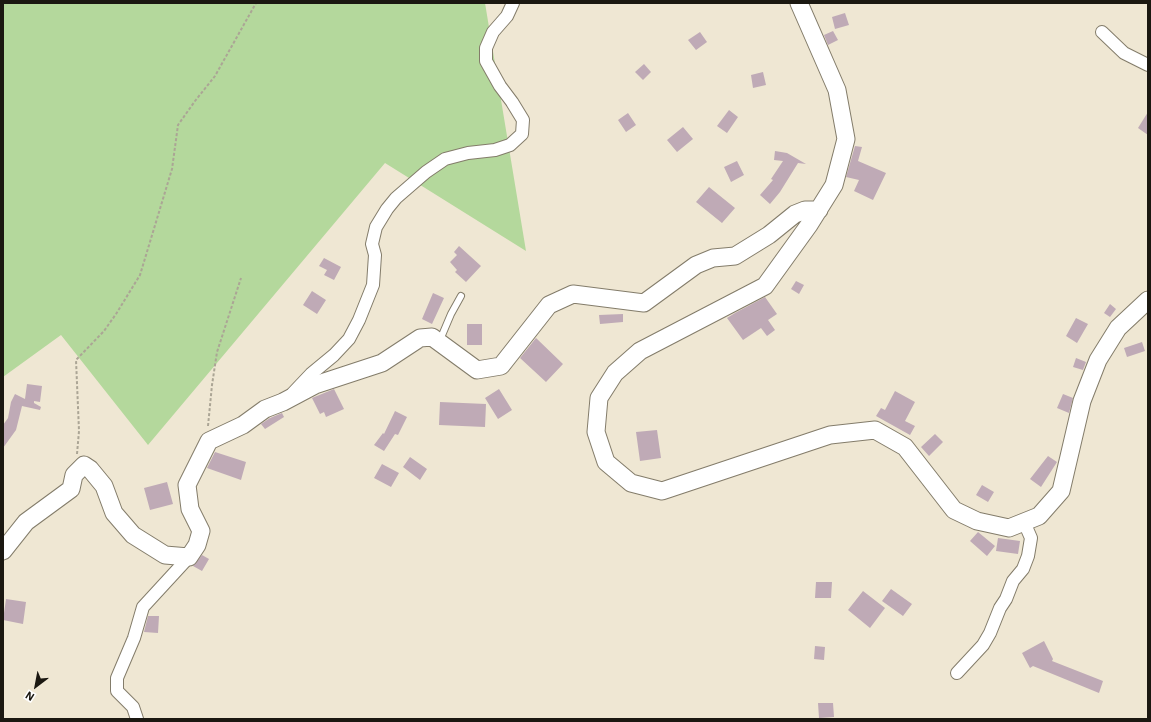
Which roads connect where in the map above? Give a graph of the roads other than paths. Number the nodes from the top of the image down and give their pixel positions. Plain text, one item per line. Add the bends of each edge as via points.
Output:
1 (513, 3) edge
2 (799, 3) edge
3 (1102, 32) dead end
4 (1148, 65) edge
5 (819, 210) junction
6 (461, 296) dead end
7 (1148, 300) edge
8 (439, 342) junction
9 (283, 402) junction
10 (1024, 522) junction
11 (3, 551) edge
12 (189, 557) junction
13 (957, 673) dead end
14 (137, 719) edge

1 - 9 street via 507,16 493,32 486,48 486,61 523,120 522,134 510,145 495,150 445,159 396,198 376,227 372,244 375,255 373,286 359,320 334,355
2 - 5 main road via 837,90 846,139 834,185
3 - 4 street via 1124,52
5 - 8 main road via 805,210 795,214 769,235 734,256 713,258 696,264 644,303 573,294 549,306 501,366 477,370
5 - 10 main road via 765,286 640,351 615,373 599,398 596,432 606,462 631,483 662,491 830,435 875,430 905,447 954,510 977,522 1009,528
6 - 8 lane
7 - 10 main road via 1118,328 1098,360 1082,401 1061,491 1039,516
8 - 9 main road via 432,337 420,338 382,364 314,385
9 - 12 main road via 265,409 243,425 209,441 187,485 190,509 201,531 197,545
10 - 13 street via 1031,538 1023,569 1013,581 983,645
11 - 12 main road via 26,522 71,489 74,475 84,465 104,486 114,513 133,535 165,555
12 - 14 street via 143,607 134,638 117,678 117,691 133,707

